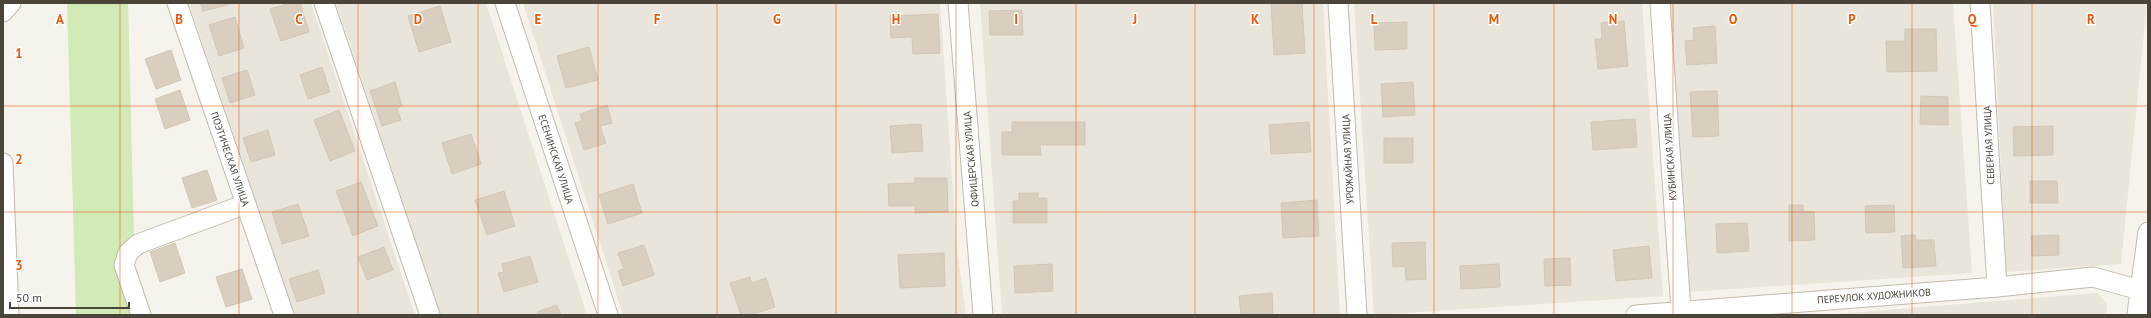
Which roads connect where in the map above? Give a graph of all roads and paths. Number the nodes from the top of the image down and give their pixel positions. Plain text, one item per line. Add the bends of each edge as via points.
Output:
1 (11, 3) edge
2 (177, 3) edge
3 (324, 3) edge
4 (505, 3) edge
5 (958, 3) edge
6 (1338, 3) edge
7 (1660, 3) edge
8 (1980, 3) edge
9 (3, 12) edge
10 (3, 163) edge
11 (246, 204) junction
12 (2148, 232) edge
13 (1997, 287) junction
14 (2140, 290) junction
15 (1681, 311) junction
16 (9, 315) edge
17 (141, 315) edge
18 (284, 315) edge
19 (430, 315) edge
20 (608, 315) edge
21 (983, 315) edge
22 (1357, 315) edge
23 (1636, 315) edge
24 (2137, 315) edge

1 - 9 street
2 - 11 street, ПОЭТИЧЕСКАЯ УЛИЦА
3 - 19 street
4 - 20 street, ЕСЕНИНСКАЯ УЛИЦА
5 - 21 street, ОФИЦЕРСКАЯ УЛИЦА
6 - 22 street, УРОЖАЙНАЯ УЛИЦА
7 - 15 street, КУБИНСКАЯ УЛИЦА
8 - 13 street, СЕВЕРНАЯ УЛИЦА
10 - 16 street
11 - 17 street via 138,244 128,252 124,265
11 - 18 street, ПОЭТИЧЕСКАЯ УЛИЦА
12 - 14 street
13 - 14 street, ПЕРЕУЛОК ХУДОЖНИКОВ via 2093,277
13 - 15 street, ПЕРЕУЛОК ХУДОЖНИКОВ
14 - 24 street
15 - 23 street, ПЕРЕУЛОК ХУДОЖНИКОВ

